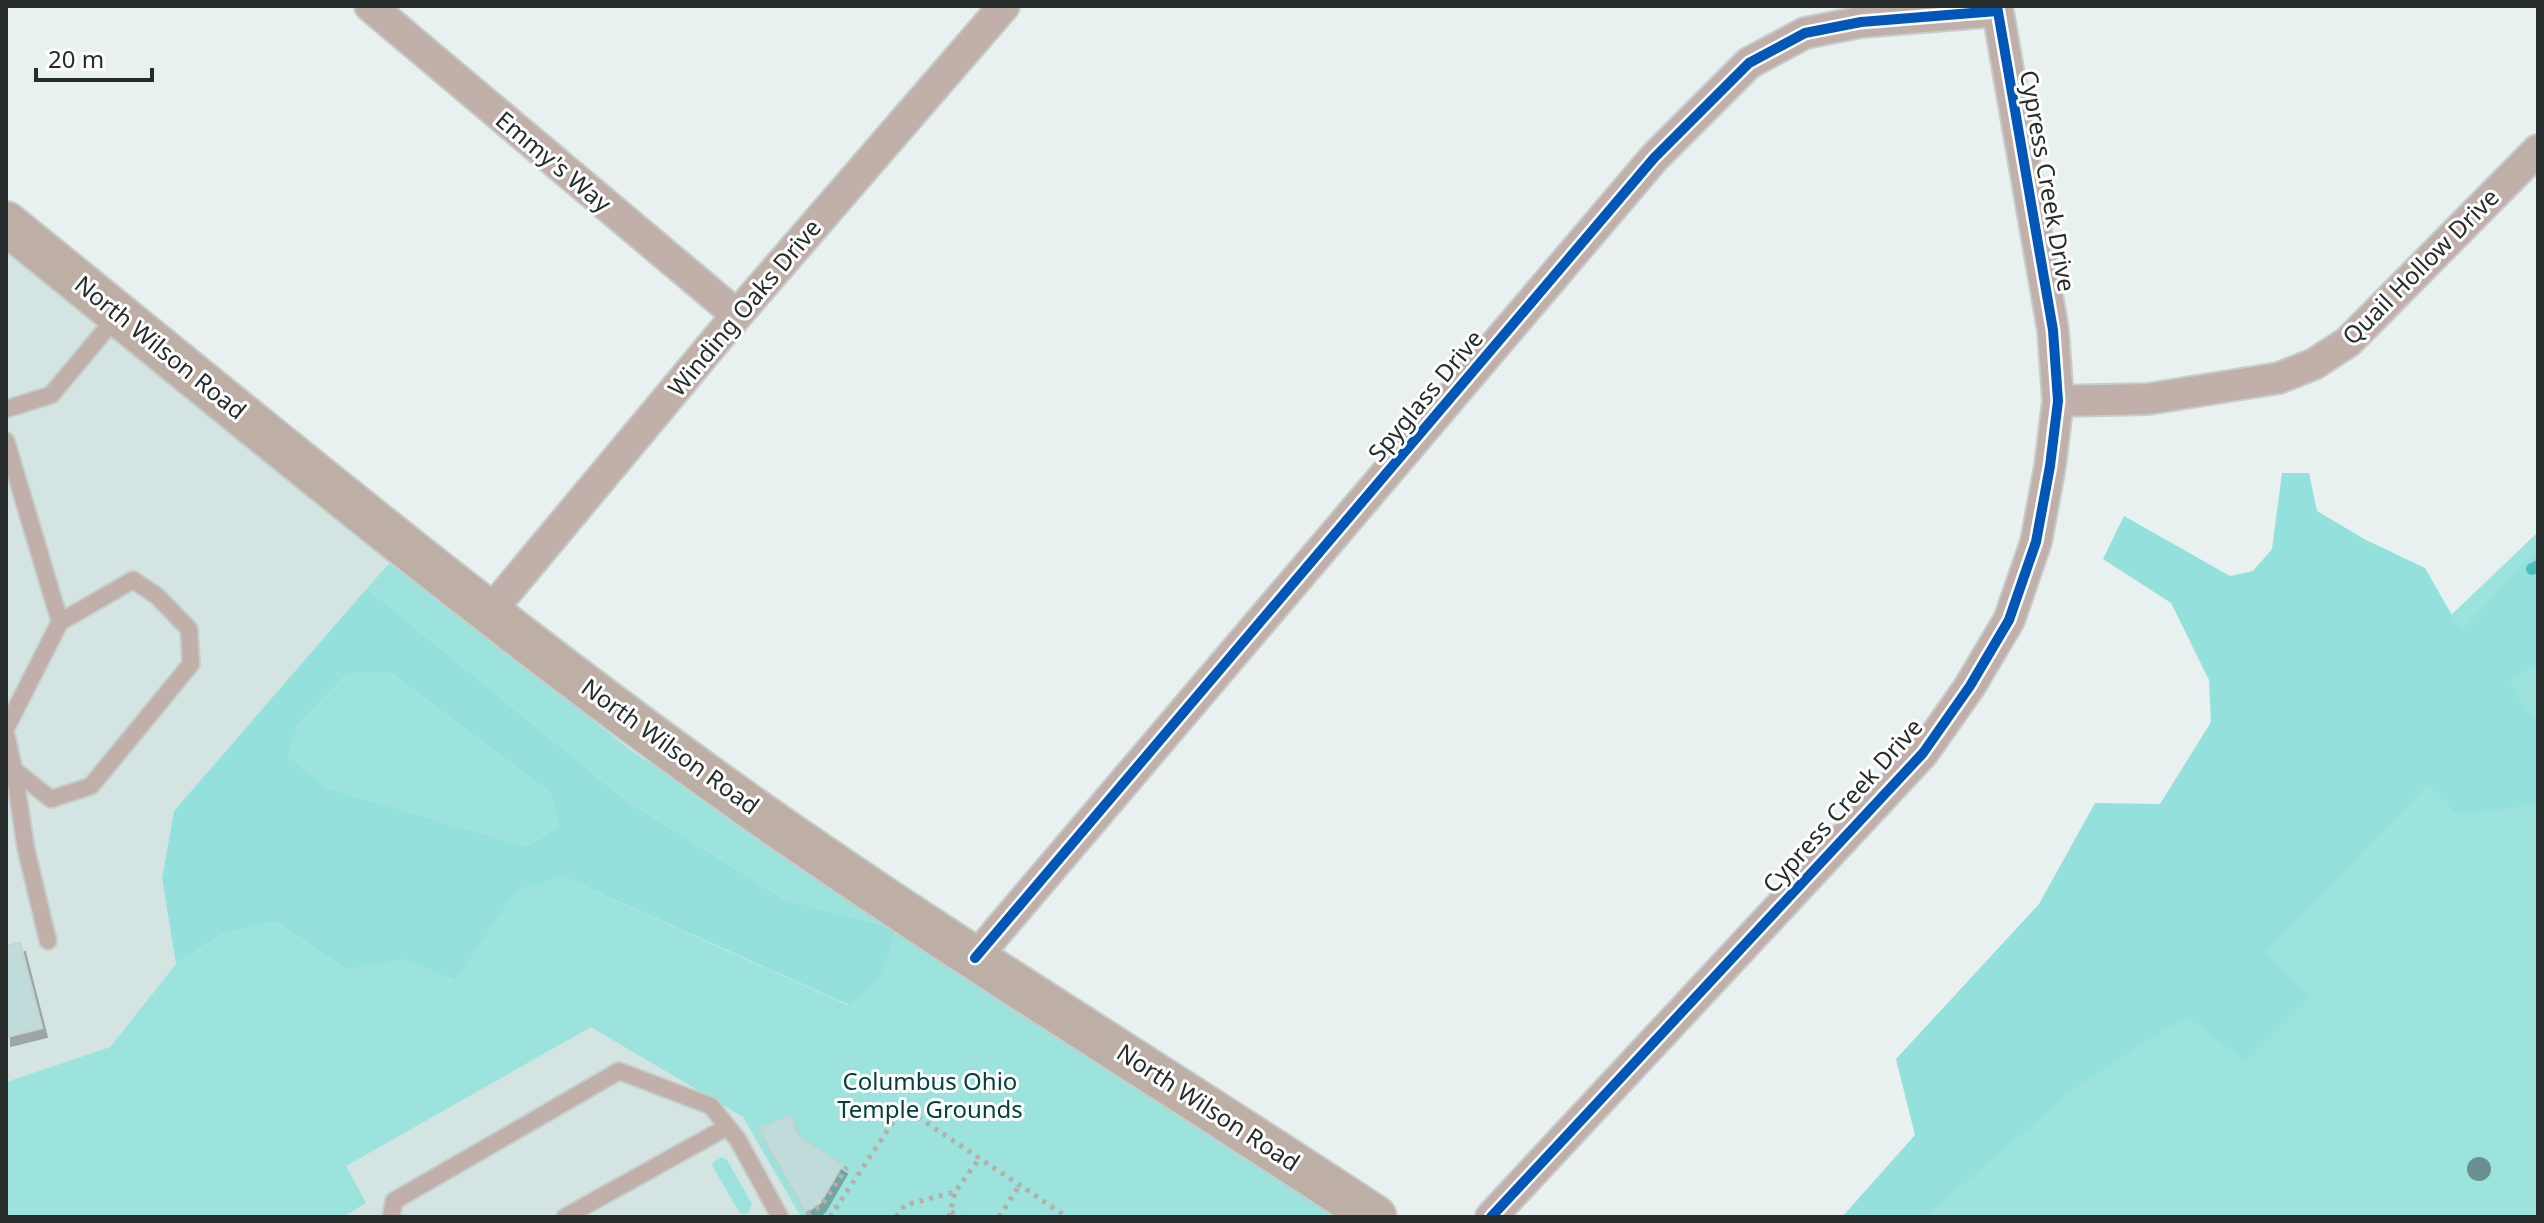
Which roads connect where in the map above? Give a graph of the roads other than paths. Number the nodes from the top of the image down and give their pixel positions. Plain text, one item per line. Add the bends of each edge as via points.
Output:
1 (370, 6) edge
2 (1004, 6) edge
3 (1997, 8) edge
4 (2538, 150) edge
5 (6, 223) edge
6 (118, 314) junction
7 (737, 315) junction
8 (2058, 401) junction
9 (10, 403) edge
10 (6, 441) edge
11 (489, 613) junction
12 (60, 622) junction
13 (6, 728) edge
14 (6, 734) edge
15 (14, 770) junction
16 (48, 941) dead end
17 (975, 958) junction
18 (727, 1127) junction
19 (391, 1217) edge
20 (565, 1217) edge
21 (780, 1217) edge
22 (1375, 1217) edge
23 (1491, 1217) edge

1 - 7 street, Emmy's Way
2 - 7 street, Winding Oaks Drive
3 - 8 street, Cypress Creek Drive via 2053,330
3 - 17 street, Spyglass Drive via 1805,33 1749,63 1654,158
4 - 8 street, Quail Hollow Drive via 2348,342 2314,364 2279,378 2148,399
5 - 6 main road, North Wilson Road
6 - 9 lane via 51,395
6 - 11 main road, North Wilson Road
7 - 11 street, Winding Oaks Drive
8 - 23 street, Cypress Creek Drive via 2036,542 2009,620 1970,686 1923,753
10 - 12 lane
11 - 17 main road, North Wilson Road via 749,806
12 - 13 lane
12 - 15 lane via 133,580 189,629 191,664 91,786 51,799
14 - 15 lane
15 - 16 lane
17 - 22 main road, North Wilson Road
18 - 19 lane via 711,1106 619,1071 394,1201
18 - 20 lane
18 - 21 lane

